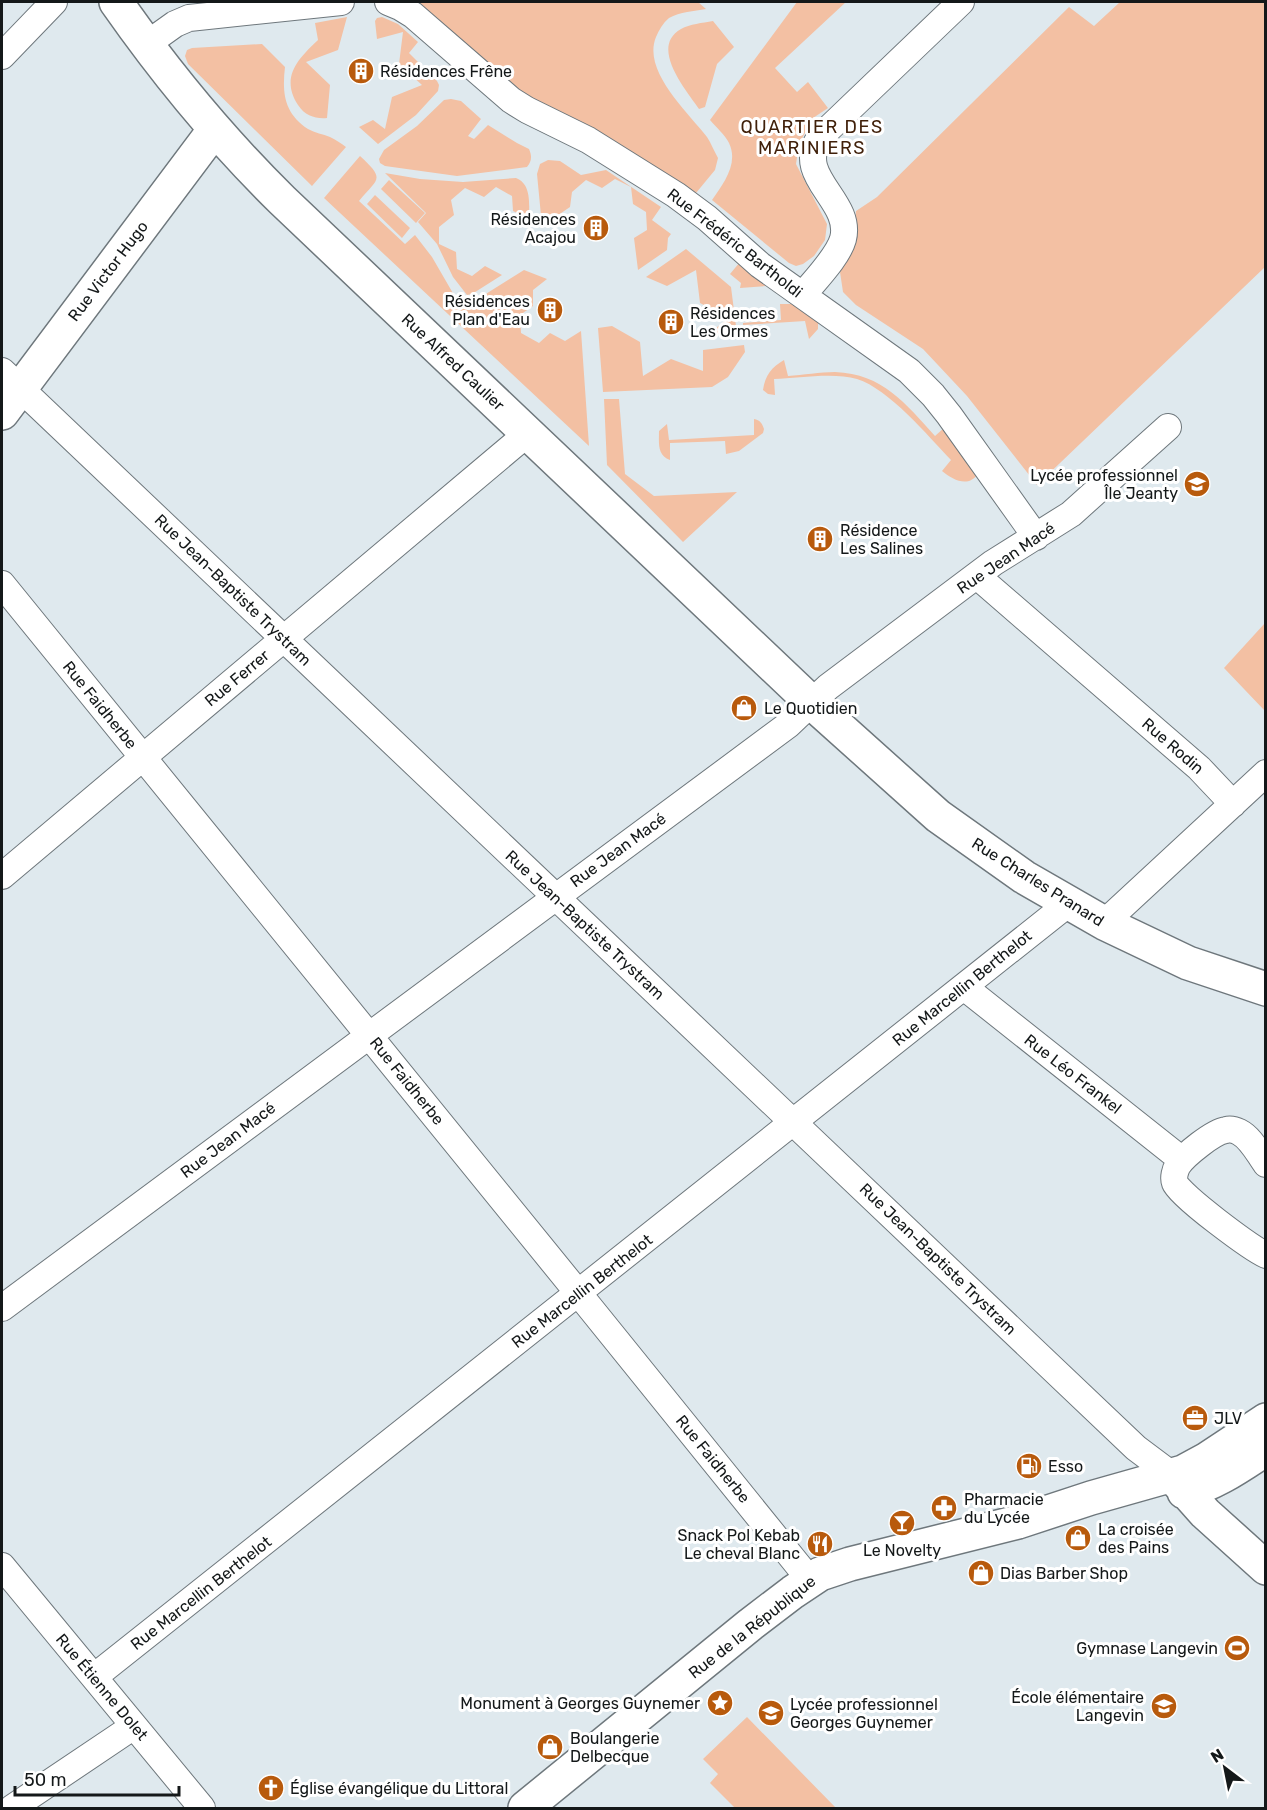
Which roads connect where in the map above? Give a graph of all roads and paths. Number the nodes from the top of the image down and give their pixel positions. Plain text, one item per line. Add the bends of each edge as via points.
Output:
1 (54, 2) edge
2 (116, 2) edge
3 (340, 2) edge
4 (388, 2) edge
5 (961, 2) edge
6 (147, 44) junction
7 (2, 56) edge
8 (215, 129) junction
9 (803, 295) junction
10 (8, 391) edge
11 (1168, 427) dead end
12 (528, 433) junction
13 (1036, 537) junction
14 (976, 576) junction
15 (2, 584) edge
16 (283, 639) junction
17 (812, 703) junction
18 (142, 757) junction
19 (1266, 773) edge
20 (1233, 804) junction
21 (2, 876) edge
22 (555, 896) junction
23 (1069, 903) junction
24 (1104, 923) junction
25 (964, 987) junction
26 (1266, 989) edge
27 (369, 1035) junction
28 (794, 1122) junction
29 (1182, 1160) junction
30 (1266, 1164) edge
31 (1266, 1255) edge
32 (579, 1294) junction
33 (2, 1308) edge
34 (1266, 1420) edge
35 (1256, 1455) edge
36 (1184, 1485) junction
37 (1237, 1524) junction
38 (1266, 1551) edge
39 (2, 1566) edge
40 (1266, 1568) edge
41 (810, 1580) junction
42 (10, 1592) edge
43 (94, 1677) junction
44 (134, 1726) junction
45 (12, 1809) edge
46 (202, 1809) edge
47 (525, 1809) edge

1 - 7 street
2 - 6 street, Rue Alfred Caulier
3 - 6 street via 189,18
4 - 9 street, Rue Frédéric Bartholdi via 413,15 511,100 588,140 676,195 760,265
5 - 9 street via 815,145 814,168 838,208 844,228 835,254
6 - 8 street, Rue Alfred Caulier
8 - 10 street, Rue Victor Hugo
8 - 12 street, Rue Alfred Caulier via 282,200
9 - 13 street, Rue Frédéric Bartholdi via 895,360 933,394
10 - 16 street, Rue Jean-Baptiste Trystram
11 - 13 street, Rue Jean Macé via 1082,506
12 - 16 street, Rue Ferrer
12 - 17 street, Rue Alfred Caulier
13 - 14 street, Rue Jean Macé
14 - 17 street, Rue Jean Macé
14 - 20 street, Rue Rodin via 1199,768
15 - 18 street, Rue Faidherbe
16 - 18 street, Rue Ferrer
16 - 22 street, Rue Jean-Baptiste Trystram
17 - 22 street, Rue Jean Macé via 794,721
17 - 23 street, Rue Charles Pranard via 944,821
18 - 21 street, Rue Ferrer
18 - 27 street, Rue Faidherbe
19 - 20 street
20 - 24 street
22 - 27 street, Rue Jean Macé
22 - 28 street, Rue Jean-Baptiste Trystram
23 - 24 street, Rue Charles Pranard
23 - 25 street, Rue Marcellin Berthelot
24 - 26 street, Rue Charles Pranard via 1188,963
25 - 28 street, Rue Marcellin Berthelot
25 - 29 street, Rue Léo Frankel
27 - 32 street, Rue Faidherbe
27 - 33 street, Rue Jean Macé
28 - 32 street, Rue Marcellin Berthelot
28 - 36 street, Rue Jean-Baptiste Trystram via 1136,1448
29 - 30 street via 1211,1137 1230,1130 1246,1137
29 - 31 street via 1174,1173 1177,1187
32 - 41 street, Rue Faidherbe
32 - 43 street, Rue Marcellin Berthelot
34 - 36 street, Rue de la République via 1198,1465
35 - 36 street, Rue de la République via 1214,1481
35 - 37 street via 1236,1475 1229,1491
36 - 37 street, Rue Jean-Baptiste Trystram
36 - 40 street, Rue Jean-Baptiste Trystram via 1205,1513
36 - 41 street, Rue de la République via 1088,1515 1018,1522 837,1567
37 - 38 street, Rue Jean-Baptiste Trystram
39 - 42 street, Rue Étienne Dolet
41 - 47 street, Rue de la République
42 - 43 street, Rue Étienne Dolet
43 - 44 street, Rue Étienne Dolet
44 - 45 street
44 - 46 street, Rue Étienne Dolet

